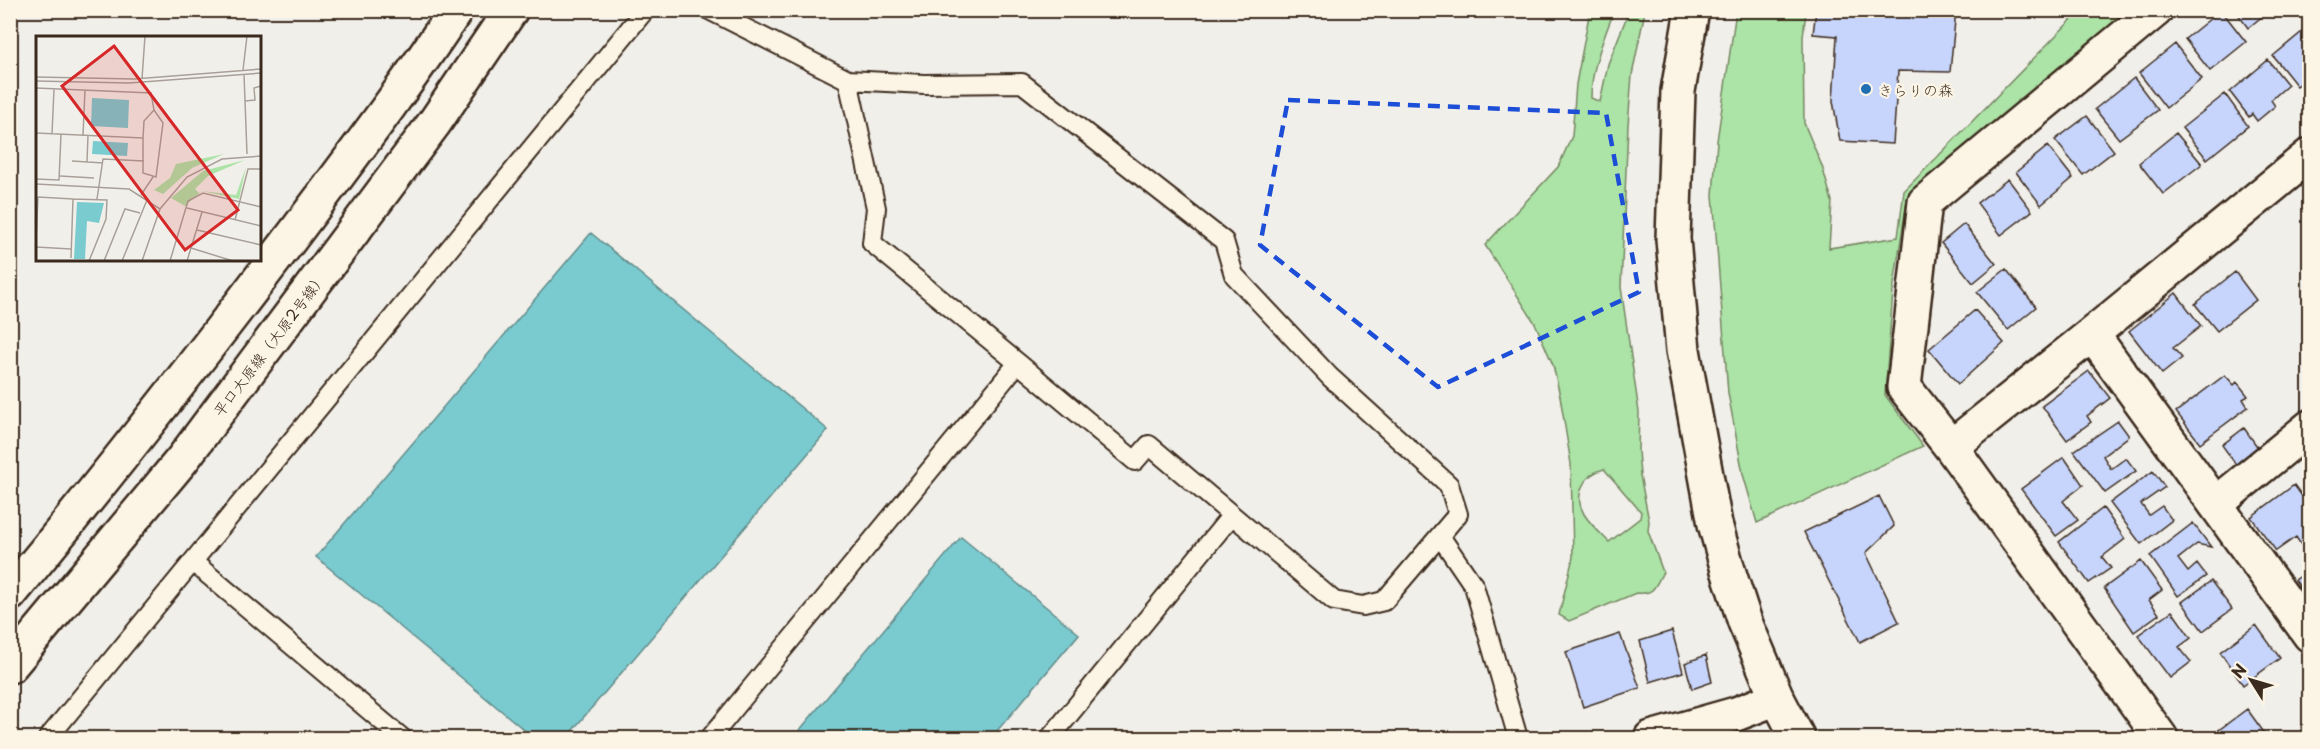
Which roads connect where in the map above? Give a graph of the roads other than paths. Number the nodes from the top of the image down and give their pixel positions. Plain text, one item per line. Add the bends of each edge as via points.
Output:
1 (456, 10) edge
2 (511, 10) edge
3 (645, 10) edge
4 (710, 10) edge
5 (1692, 10) edge
6 (2156, 10) edge
7 (848, 80) junction
8 (2310, 155) edge
9 (2092, 334) junction
10 (1018, 363) junction
11 (2310, 428) edge
12 (1951, 447) junction
13 (2216, 504) junction
14 (1232, 515) junction
15 (1440, 536) junction
16 (193, 561) junction
17 (10, 594) edge
18 (2310, 635) edge
19 (10, 666) edge
20 (1777, 698) junction
21 (48, 738) edge
22 (402, 738) edge
23 (710, 738) edge
24 (1050, 738) edge
25 (1518, 738) edge
26 (1651, 738) edge
27 (1798, 738) edge
28 (2161, 738) edge

1 - 17 street via 375,125 148,425
2 - 19 street, 平口大原線（大原2号線） via 435,122 182,460
3 - 16 lane
4 - 7 lane
5 - 20 street via 1678,91 1673,239 1683,350 1715,524 1745,622
6 - 12 street via 1925,202 1904,387
7 - 10 lane via 876,208 872,243
7 - 15 lane via 924,84 1022,82 1224,241 1234,275 1330,377 1449,485 1458,514
8 - 9 street
9 - 12 street
9 - 13 street
10 - 14 lane via 1135,461 1149,445
10 - 23 lane
11 - 13 street
12 - 28 street
13 - 18 street
14 - 15 lane via 1334,601 1363,606 1384,601
14 - 24 lane
15 - 25 lane via 1474,586
16 - 21 lane
16 - 22 lane
20 - 26 street
20 - 27 street

